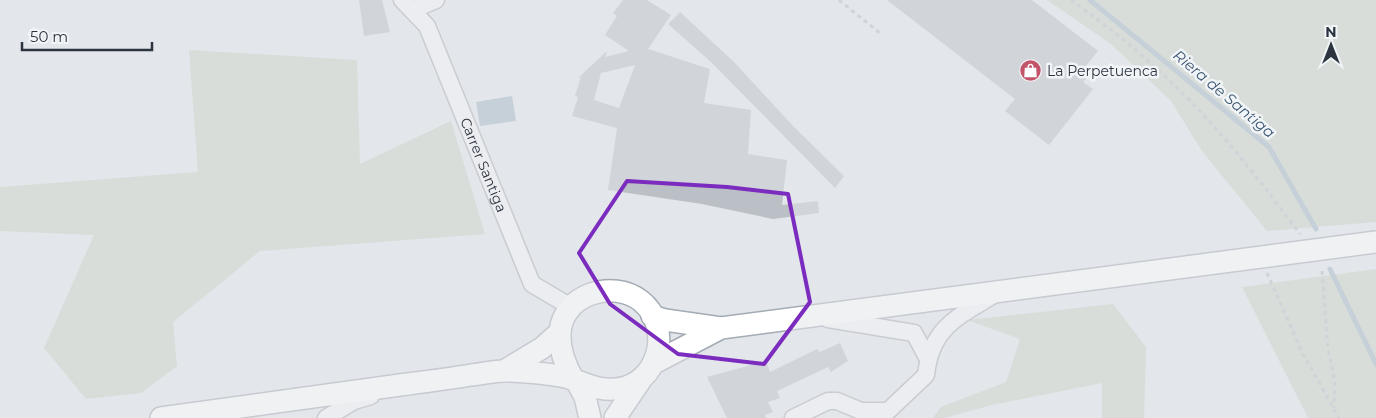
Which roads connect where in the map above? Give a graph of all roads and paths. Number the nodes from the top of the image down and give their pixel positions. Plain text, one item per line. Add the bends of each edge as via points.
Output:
1 (436, 0) edge
2 (839, 0) edge
3 (1071, 0) edge
4 (407, 5) edge
5 (881, 34) dead end
6 (1302, 236) dead end
7 (1376, 242) edge
8 (1262, 257) junction
9 (1322, 271) dead end
10 (995, 294) junction
11 (570, 307) junction
12 (652, 316) junction
13 (806, 316) junction
14 (721, 328) junction
15 (560, 332) junction
16 (928, 358) junction
17 (654, 364) junction
18 (504, 371) junction
19 (575, 381) junction
20 (640, 381) junction
21 (415, 383) junction
22 (1334, 408) junction
23 (160, 418) edge
24 (326, 418) edge
25 (590, 418) edge
26 (615, 418) edge
27 (793, 418) edge
28 (1339, 418) edge

1 - 4 street, Carrer Santiga
2 - 5 path
3 - 6 path via 1114,30 1193,104
4 - 11 street, Carrer Santiga via 427,26 532,284
7 - 8 main road
8 - 10 main road
8 - 22 path via 1302,352
9 - 22 path
10 - 13 main road
10 - 16 street via 944,326
11 - 12 main road via 587,295 606,290 622,291 641,301
11 - 15 main road
12 - 14 main road
12 - 17 main road via 659,337
13 - 14 main road
13 - 16 street via 914,333
14 - 17 main road
15 - 18 main road via 542,348
15 - 19 main road via 565,365
16 - 27 street via 926,375 888,411 861,410 828,401
17 - 20 main road
18 - 19 main road
18 - 21 main road
19 - 20 main road via 600,389 613,389
19 - 25 main road via 585,397
20 - 26 main road
21 - 23 main road
21 - 24 street via 354,401
22 - 28 path

